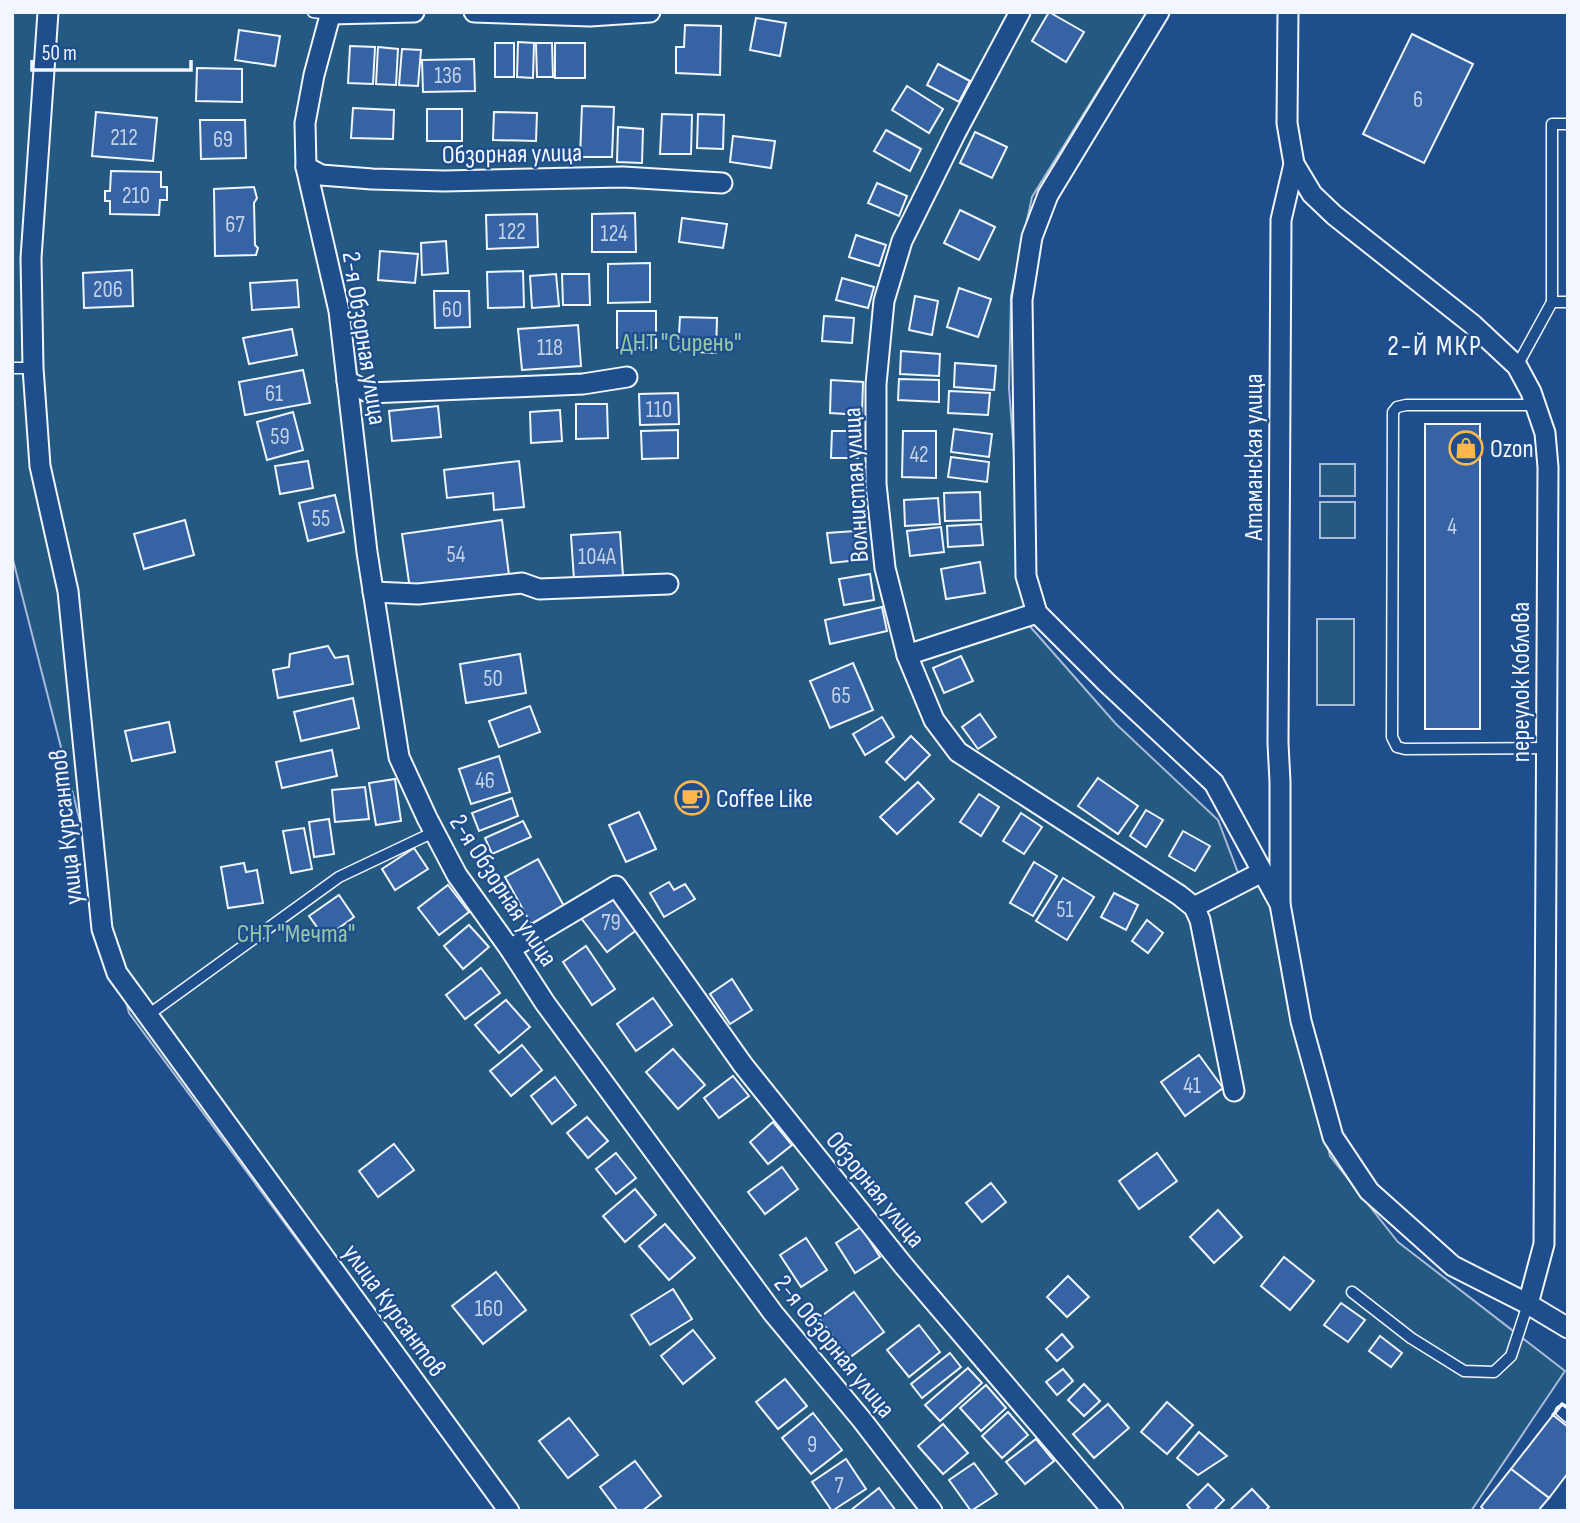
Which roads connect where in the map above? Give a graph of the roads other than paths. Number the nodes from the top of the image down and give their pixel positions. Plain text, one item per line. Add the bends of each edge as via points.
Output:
1 (48, 12) edge
2 (414, 12) edge
3 (474, 12) edge
4 (650, 12) edge
5 (1020, 12) edge
6 (1159, 12) edge
7 (1288, 12) edge
8 (324, 13) edge
9 (1568, 124) edge
10 (1294, 164) junction
11 (306, 167) junction
12 (722, 183) dead end
13 (1552, 302) junction
14 (1568, 302) edge
15 (1517, 366) junction
16 (12, 368) edge
17 (33, 368) junction
18 (627, 377) dead end
19 (347, 381) junction
20 (1535, 405) junction
21 (668, 584) dead end
22 (373, 592) junction
23 (1037, 613) junction
24 (907, 655) junction
25 (1546, 748) junction
26 (434, 832) junction
27 (1262, 872) junction
28 (1280, 904) junction
29 (1194, 907) junction
30 (510, 949) junction
31 (148, 1015) junction
32 (1234, 1091) dead end
33 (1352, 1292) dead end
34 (1528, 1304) junction
35 (1568, 1328) edge
36 (509, 1511) edge
37 (932, 1511) edge
38 (1113, 1511) edge

1 - 17 street, улица Курсантов via 31,258
2 - 8 street
3 - 4 street via 590,16
5 - 24 street, Волнистая улица via 902,241 884,301 876,384 876,484 885,568
6 - 23 street via 1048,195 1032,237 1022,300 1025,535 1026,576
7 - 10 street, Атаманская улица via 1287,122
8 - 11 street, 2-я Обзорная улица via 305,122
9 - 13 lane via 1552,124
10 - 15 street, переулок Коблова via 1312,194 1334,215 1472,324
10 - 28 street, Атаманская улица via 1281,220
11 - 12 street, Обзорная улица via 321,176 372,179 623,177
11 - 19 street, 2-я Обзорная улица via 339,311
13 - 14 lane
13 - 15 lane
15 - 20 street, переулок Коблова
16 - 17 lane
17 - 31 street, улица Курсантов via 40,466 68,591 102,929 117,973
18 - 19 street via 583,384 370,393
19 - 22 street, 2-я Обзорная улица
20 - 25 street, переулок Коблова via 1545,433 1548,467
20 - 25 lane via 1406,405 1393,412 1392,737 1397,747 1405,749
21 - 22 street via 539,589 522,583 418,594
22 - 26 street, 2-я Обзорная улица via 399,757
23 - 24 street
23 - 27 street via 1214,783
24 - 29 street, Волнистая улица via 934,720 958,752
25 - 34 street, переулок Коблова via 1544,1244
26 - 30 street, 2-я Обзорная улица via 457,875
26 - 31 lane via 339,877
27 - 28 street
27 - 29 street
28 - 34 street via 1301,1021 1333,1138 1369,1191 1453,1266
29 - 32 street
30 - 37 street, 2-я Обзорная улица via 773,1313
30 - 38 street, Обзорная улица via 616,886 743,1065 903,1265
31 - 36 street, улица Курсантов
33 - 34 lane via 1411,1338 1464,1371 1494,1372 1511,1356
34 - 35 street

